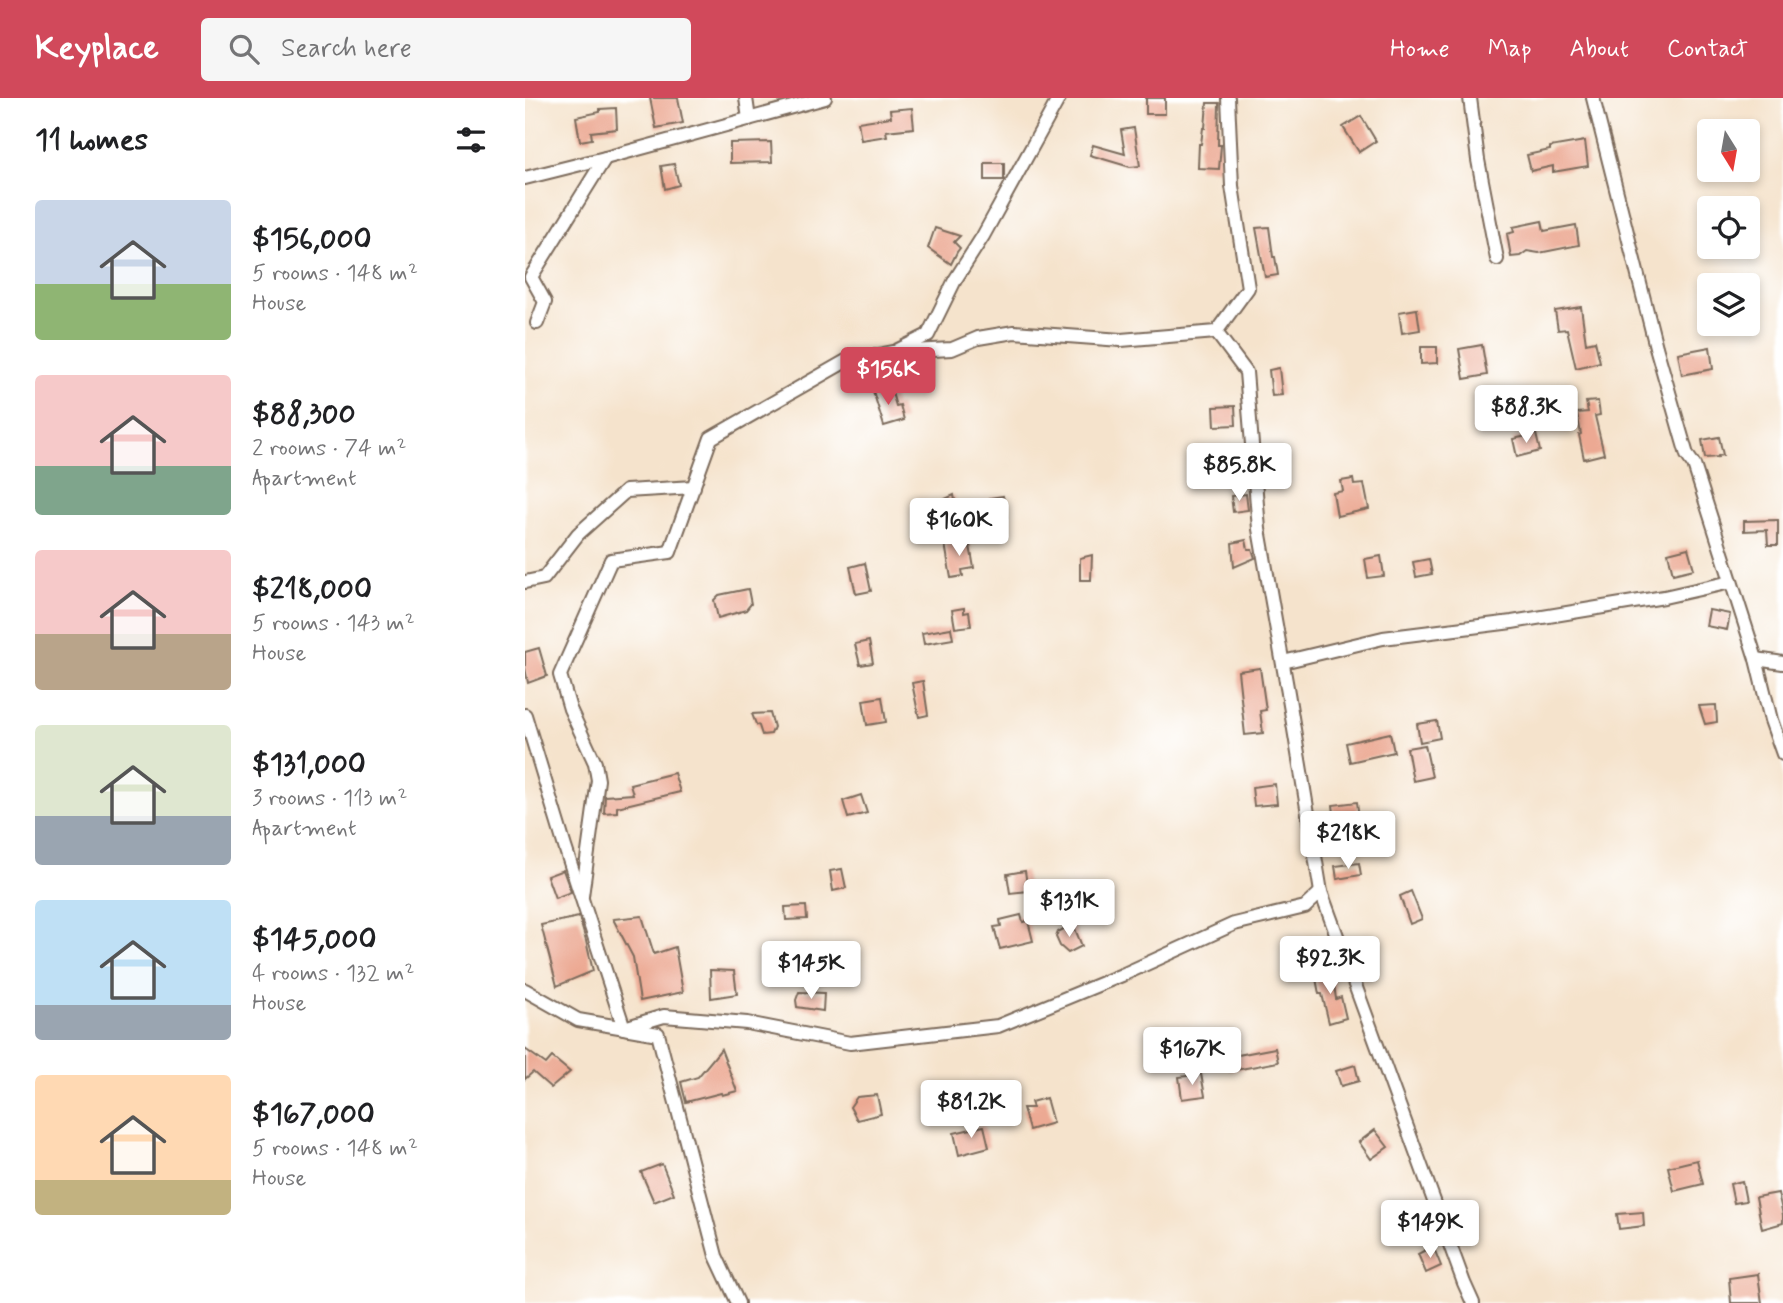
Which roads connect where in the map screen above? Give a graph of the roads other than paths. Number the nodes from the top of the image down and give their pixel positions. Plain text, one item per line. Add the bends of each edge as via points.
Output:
1 (746, 98) edge
2 (825, 98) edge
3 (1059, 98) edge
4 (1228, 98) edge
5 (1470, 98) edge
6 (1593, 98) edge
7 (749, 119) junction
8 (605, 158) junction
9 (525, 178) edge
10 (1497, 258) dead end
11 (537, 323) dead end
12 (1216, 332) junction
13 (893, 352) junction
14 (694, 487) junction
15 (525, 582) edge
16 (1731, 582) junction
17 (1756, 659) junction
18 (1283, 662) junction
19 (1783, 663) edge
20 (525, 715) edge
21 (1783, 754) edge
22 (1321, 892) junction
23 (582, 896) junction
24 (525, 989) edge
25 (624, 1028) junction
26 (658, 1034) junction
27 (738, 1303) edge
28 (1473, 1303) edge

1 - 7 street
2 - 7 street
3 - 13 street via 955,280 929,335
4 - 12 street via 1232,186 1248,288
5 - 10 street
6 - 16 street via 1656,347
7 - 8 street
8 - 9 street
8 - 11 street via 531,277 545,302
12 - 13 street via 1121,340 1014,332 978,338 952,349
12 - 18 street via 1246,372 1259,529
13 - 14 street via 846,361 711,438
14 - 15 street via 627,491 578,534 544,578
14 - 23 street via 670,552 611,560 560,675 598,780
16 - 17 street
16 - 18 street via 1512,622 1383,638
17 - 19 street
17 - 21 street
18 - 22 street
20 - 23 street
22 - 25 street via 1305,907 1234,924 998,1026 850,1043 747,1023 664,1016
22 - 28 street
23 - 25 street
24 - 26 street via 578,1020
25 - 26 street
26 - 27 street via 716,1256

